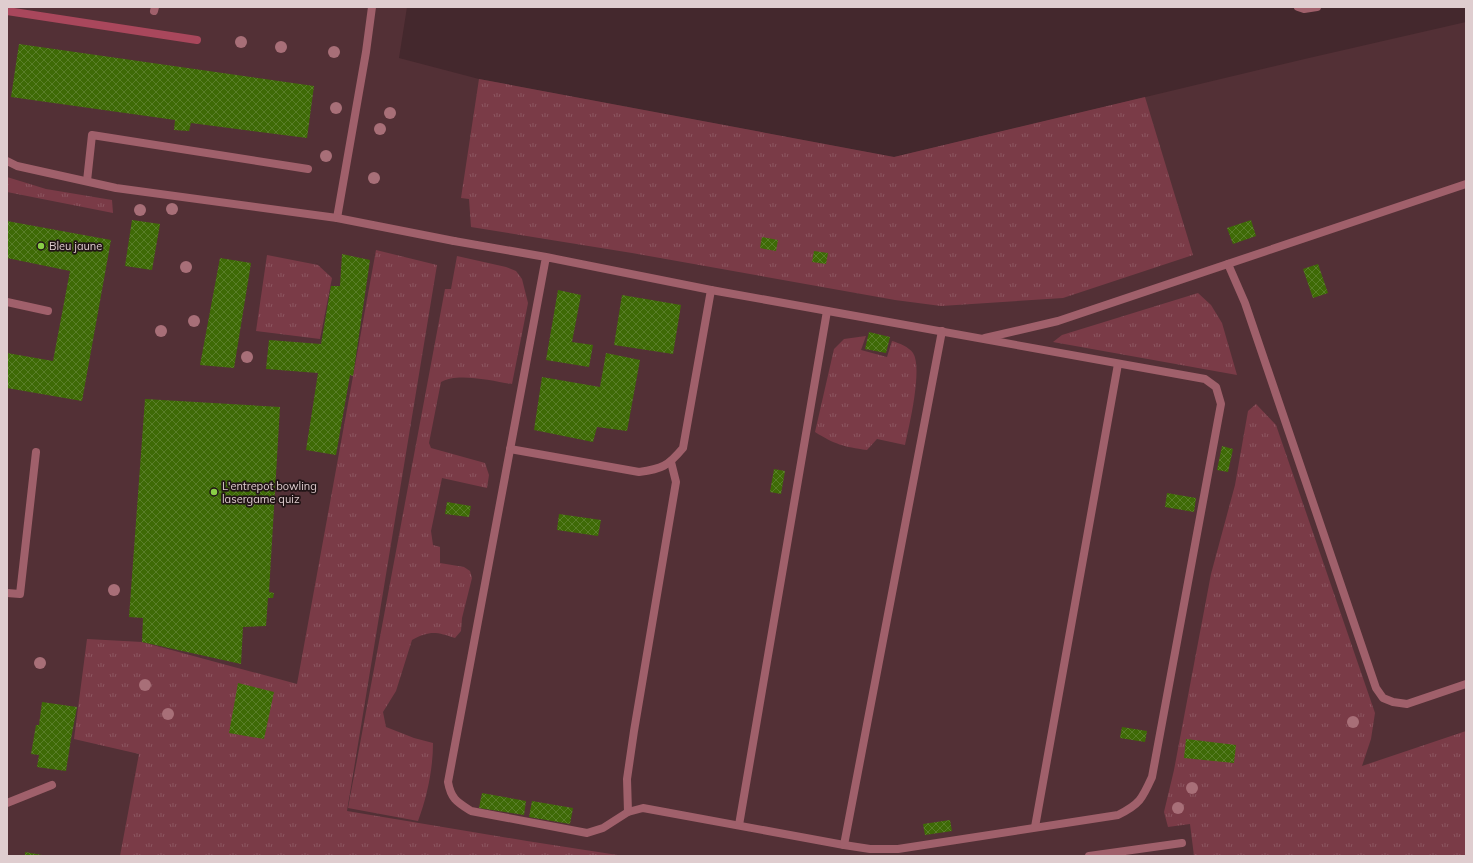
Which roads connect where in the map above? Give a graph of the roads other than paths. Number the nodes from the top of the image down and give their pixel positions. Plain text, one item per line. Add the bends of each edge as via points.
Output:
1 (372, 7) edge
2 (1298, 7) edge
3 (1317, 7) edge
4 (7, 161) edge
5 (308, 169) dead end
6 (87, 181) junction
7 (1466, 184) edge
8 (336, 218) junction
9 (546, 256) junction
10 (1228, 264) junction
11 (711, 290) junction
12 (7, 302) edge
13 (48, 311) dead end
14 (828, 311) junction
15 (942, 331) junction
16 (982, 339) junction
17 (1118, 364) junction
18 (510, 448) junction
19 (36, 452) dead end
20 (671, 462) junction
21 (7, 593) edge
22 (1466, 684) edge
23 (52, 785) dead end
24 (7, 803) edge
25 (628, 812) junction
26 (740, 825) junction
27 (1035, 827) junction
28 (1182, 843) dead end
29 (844, 845) junction
30 (1089, 856) edge

1 - 8 street
2 - 3 street
4 - 6 street via 17,166
5 - 6 street via 92,135
6 - 8 street via 116,188
7 - 10 street
8 - 9 street
9 - 11 street
9 - 18 street
10 - 16 street via 1058,322
10 - 22 street via 1245,303 1376,688 1383,698 1407,704
11 - 14 street
11 - 20 street via 683,448
12 - 13 street
14 - 15 street
14 - 26 street
15 - 16 street
15 - 29 street
16 - 17 street
17 - 27 street
17 - 27 street via 1205,379 1216,387 1221,404 1152,777 1144,796 1133,808 1118,814
18 - 20 street via 639,472 656,470
18 - 25 street via 448,782 450,792 457,802 471,811 587,833 603,828
19 - 21 street via 20,594
20 - 25 street via 676,482 632,744 627,779
23 - 24 street
25 - 26 street via 643,808
26 - 29 street
27 - 29 street via 898,849 870,849
28 - 30 street

